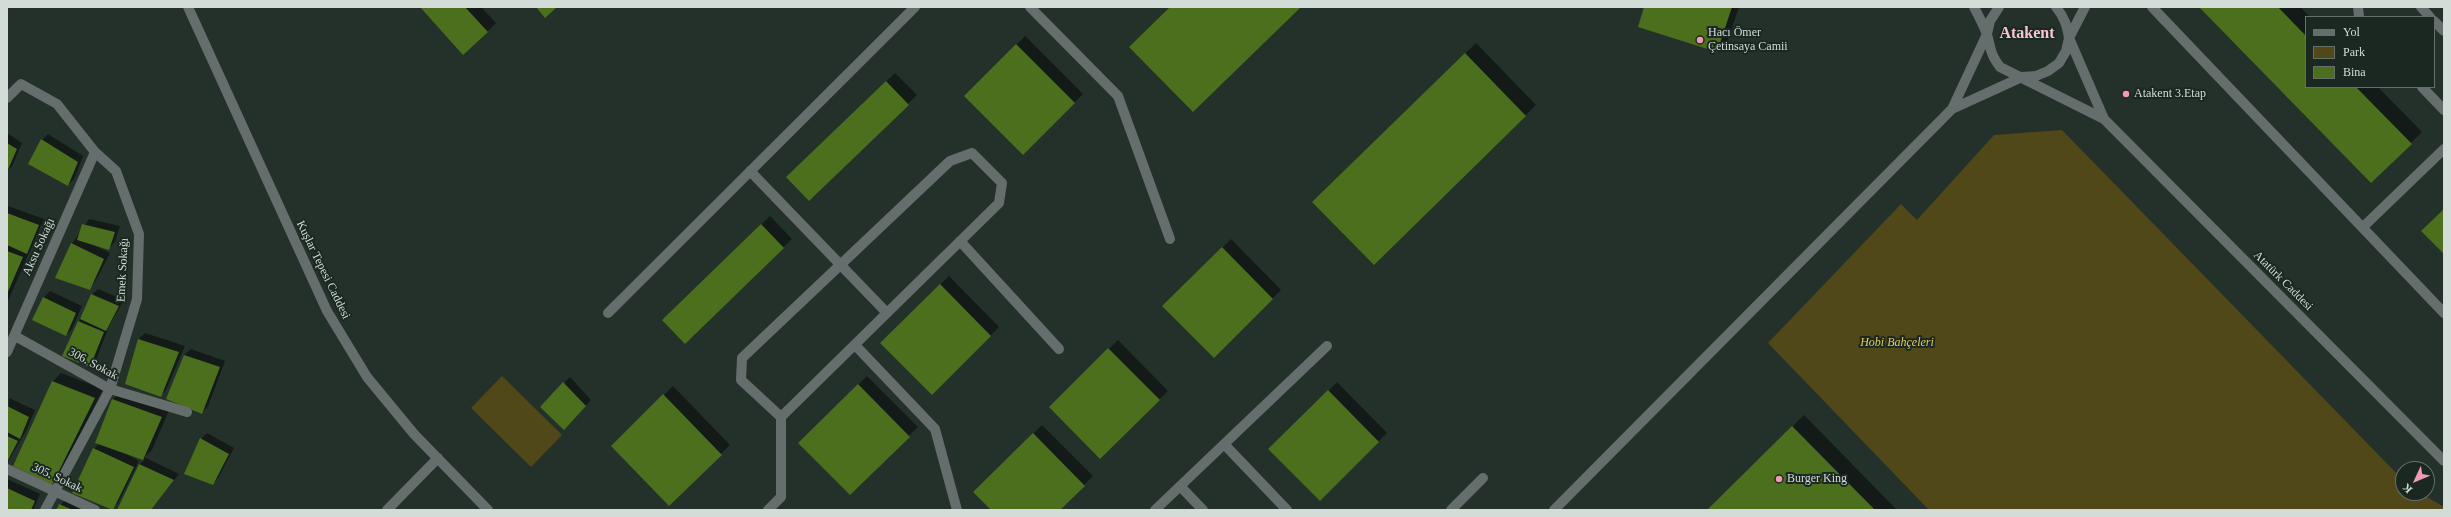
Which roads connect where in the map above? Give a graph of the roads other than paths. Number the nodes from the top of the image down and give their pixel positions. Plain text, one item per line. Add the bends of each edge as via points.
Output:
1 (188, 7) edge
2 (915, 7) edge
3 (1030, 7) edge
4 (1974, 7) edge
5 (1999, 7) edge
6 (2056, 7) edge
7 (2085, 7) edge
8 (2152, 7) edge
9 (2421, 7) edge
10 (2429, 16) edge
11 (2435, 22) edge
12 (2444, 31) edge
13 (1987, 34) junction
14 (2069, 38) junction
15 (2022, 77) junction
16 (2423, 88) edge
17 (7, 98) edge
18 (1952, 109) junction
19 (2444, 110) edge
20 (2104, 119) junction
21 (2444, 149) edge
22 (95, 152) junction
23 (750, 171) junction
24 (2363, 227) junction
25 (1170, 239) dead end
26 (960, 241) junction
27 (841, 265) junction
28 (608, 313) dead end
29 (887, 313) junction
30 (2444, 313) edge
31 (15, 336) junction
32 (854, 345) junction
33 (1327, 346) dead end
34 (1059, 349) dead end
35 (7, 352) edge
36 (110, 389) junction
37 (186, 412) dead end
38 (781, 417) junction
39 (1224, 444) junction
40 (438, 458) junction
41 (2444, 461) edge
42 (7, 469) edge
43 (1483, 478) dead end
44 (1180, 486) junction
45 (54, 491) junction
46 (45, 510) edge
47 (95, 510) edge
48 (387, 510) edge
49 (488, 510) edge
50 (768, 510) edge
51 (957, 510) edge
52 (1155, 510) edge
53 (1203, 510) edge
54 (1287, 510) edge
55 (1451, 510) edge
56 (1554, 510) edge

1 - 40 street, Kuşlar Tepesi Caddesi via 327,311 367,377 414,434
2 - 23 street
3 - 25 street via 1118,96
4 - 13 street
5 - 13 street via 1990,20
6 - 14 street via 2063,15
7 - 14 street
8 - 24 street
9 - 10 street
11 - 12 street
13 - 15 street via 1993,57 2000,66
13 - 18 street
14 - 15 street via 2066,51 2059,63 2036,76
14 - 20 street
15 - 18 street
15 - 20 street
16 - 19 street
17 - 22 street, Emek Sokağı via 21,84 57,104
18 - 56 street
20 - 41 street, Atatürk Caddesi
21 - 24 street
22 - 31 street, Aksu Sokağı
22 - 36 street, Emek Sokağı via 116,171 139,234 137,299
23 - 27 street
23 - 28 street
24 - 30 street
26 - 27 street via 999,203 1002,183 972,153 950,161
26 - 29 street
26 - 34 street
27 - 29 street
27 - 38 street via 742,358 741,380
29 - 32 street
31 - 35 street, Aksu Sokağı
31 - 36 street, 306. Sokak
32 - 38 street
32 - 51 street via 935,429
33 - 39 street
36 - 37 street, 306. Sokak
36 - 45 street, Emek Sokağı
38 - 50 street via 781,497
39 - 44 street
39 - 54 street
40 - 48 street
40 - 49 street, Kuşlar Tepesi Caddesi
42 - 45 street, 305. Sokak
43 - 55 street
44 - 52 street
44 - 53 street
45 - 46 street, Emek Sokağı
45 - 47 street, 305. Sokak

